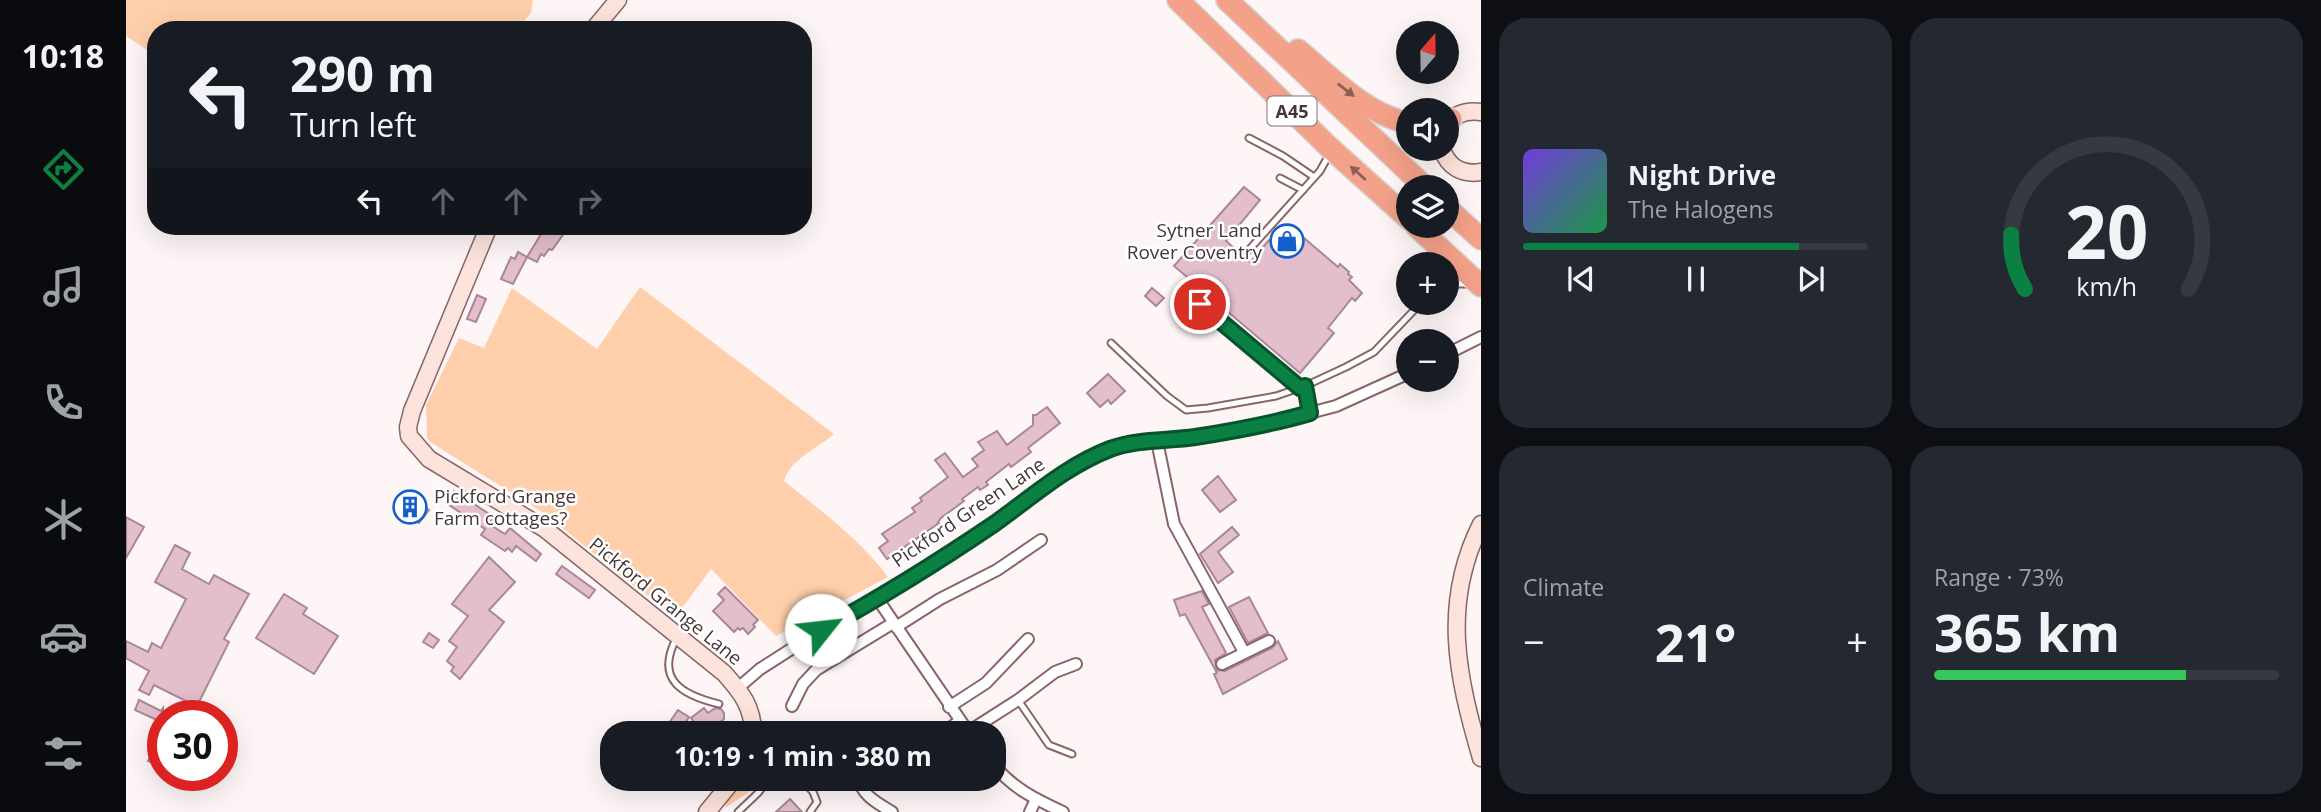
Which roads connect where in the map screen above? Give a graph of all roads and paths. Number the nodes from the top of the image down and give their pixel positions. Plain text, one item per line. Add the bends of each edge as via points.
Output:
1 (618, 0) edge
2 (1178, 0) edge
3 (1227, 0) edge
4 (1237, 0) edge
5 (600, 21) edge
6 (1481, 112) edge
7 (1459, 116) edge
8 (1396, 119) edge
9 (1249, 138) dead end
10 (1329, 147) junction
11 (1448, 161) edge
12 (1481, 172) edge
13 (1412, 175) edge
14 (1314, 177) junction
15 (1280, 178) dead end
16 (1303, 190) junction
17 (1396, 207) edge
18 (1459, 219) edge
19 (485, 235) edge
20 (1429, 238) edge
21 (1481, 239) edge
22 (1247, 252) dead end
23 (1459, 284) edge
24 (1480, 285) edge
25 (1181, 288) dead end
26 (1409, 315) edge
27 (1111, 343) dead end
28 (1478, 343) edge
29 (1459, 350) edge
30 (1396, 379) edge
31 (1303, 387) junction
32 (1310, 413) junction
33 (1157, 441) junction
34 (1481, 524) edge
35 (1041, 540) dead end
36 (877, 598) junction
37 (895, 625) junction
38 (678, 636) junction
39 (1028, 639) dead end
40 (1269, 641) dead end
41 (1244, 652) junction
42 (1076, 664) dead end
43 (1222, 664) dead end
44 (738, 688) junction
45 (1018, 700) junction
46 (719, 704) dead end
47 (792, 706) dead end
48 (949, 707) junction
49 (752, 721) edge
50 (960, 721) edge
51 (987, 721) edge
52 (1072, 754) dead end
53 (1481, 758) edge
54 (1006, 778) edge
55 (724, 791) edge
56 (760, 791) edge
57 (812, 791) edge
58 (864, 791) edge
59 (1036, 799) junction
60 (707, 812) edge
61 (738, 812) edge
62 (810, 812) edge
63 (892, 812) edge
64 (1030, 812) edge
65 (1063, 812) edge

1 - 5 street
2 - 10 highway, A45
3 - 13 highway, A45
4 -> 8 highway via 1348,92
6 - 7 street
9 - 14 lane
10 - 14 lane via 1330,155
17 -> 10 highway, A45
11 - 12 street via 1459,170
14 - 16 lane
15 - 16 lane
16 - 22 lane
18 - 21 highway
19 - 38 street, Pickford Grange Lane via 412,411 409,436 429,459 545,529
20 - 24 highway
23 - 24 lane
25 - 31 lane
26 - 31 lane via 1374,352
27 - 31 lane via 1186,410 1276,396
28 - 29 street
30 - 32 street, Pickford Green Lane
31 - 32 lane
32 - 33 street, Pickford Green Lane via 1272,424
33 - 36 street, Pickford Green Lane via 1114,447 1084,460
33 - 41 street via 1174,524
34 - 53 street via 1461,576 1455,625 1460,676
35 - 37 street via 997,570
36 - 37 street
36 - 44 street, Pickford Green Lane via 760,669
37 - 47 street via 816,670
37 - 48 street
38 - 44 street, Pickford Grange Lane
38 - 46 lane via 668,659 673,680 698,698
39 - 48 street via 986,683
40 - 41 street
41 - 43 street
42 - 45 street via 1055,672
44 - 49 street
45 - 51 street
45 - 52 lane via 1049,746
48 - 50 street
54 - 59 street
55 - 60 street
56 - 61 lane
57 - 62 lane via 817,802
58 - 63 street
59 - 64 street
59 - 65 street

